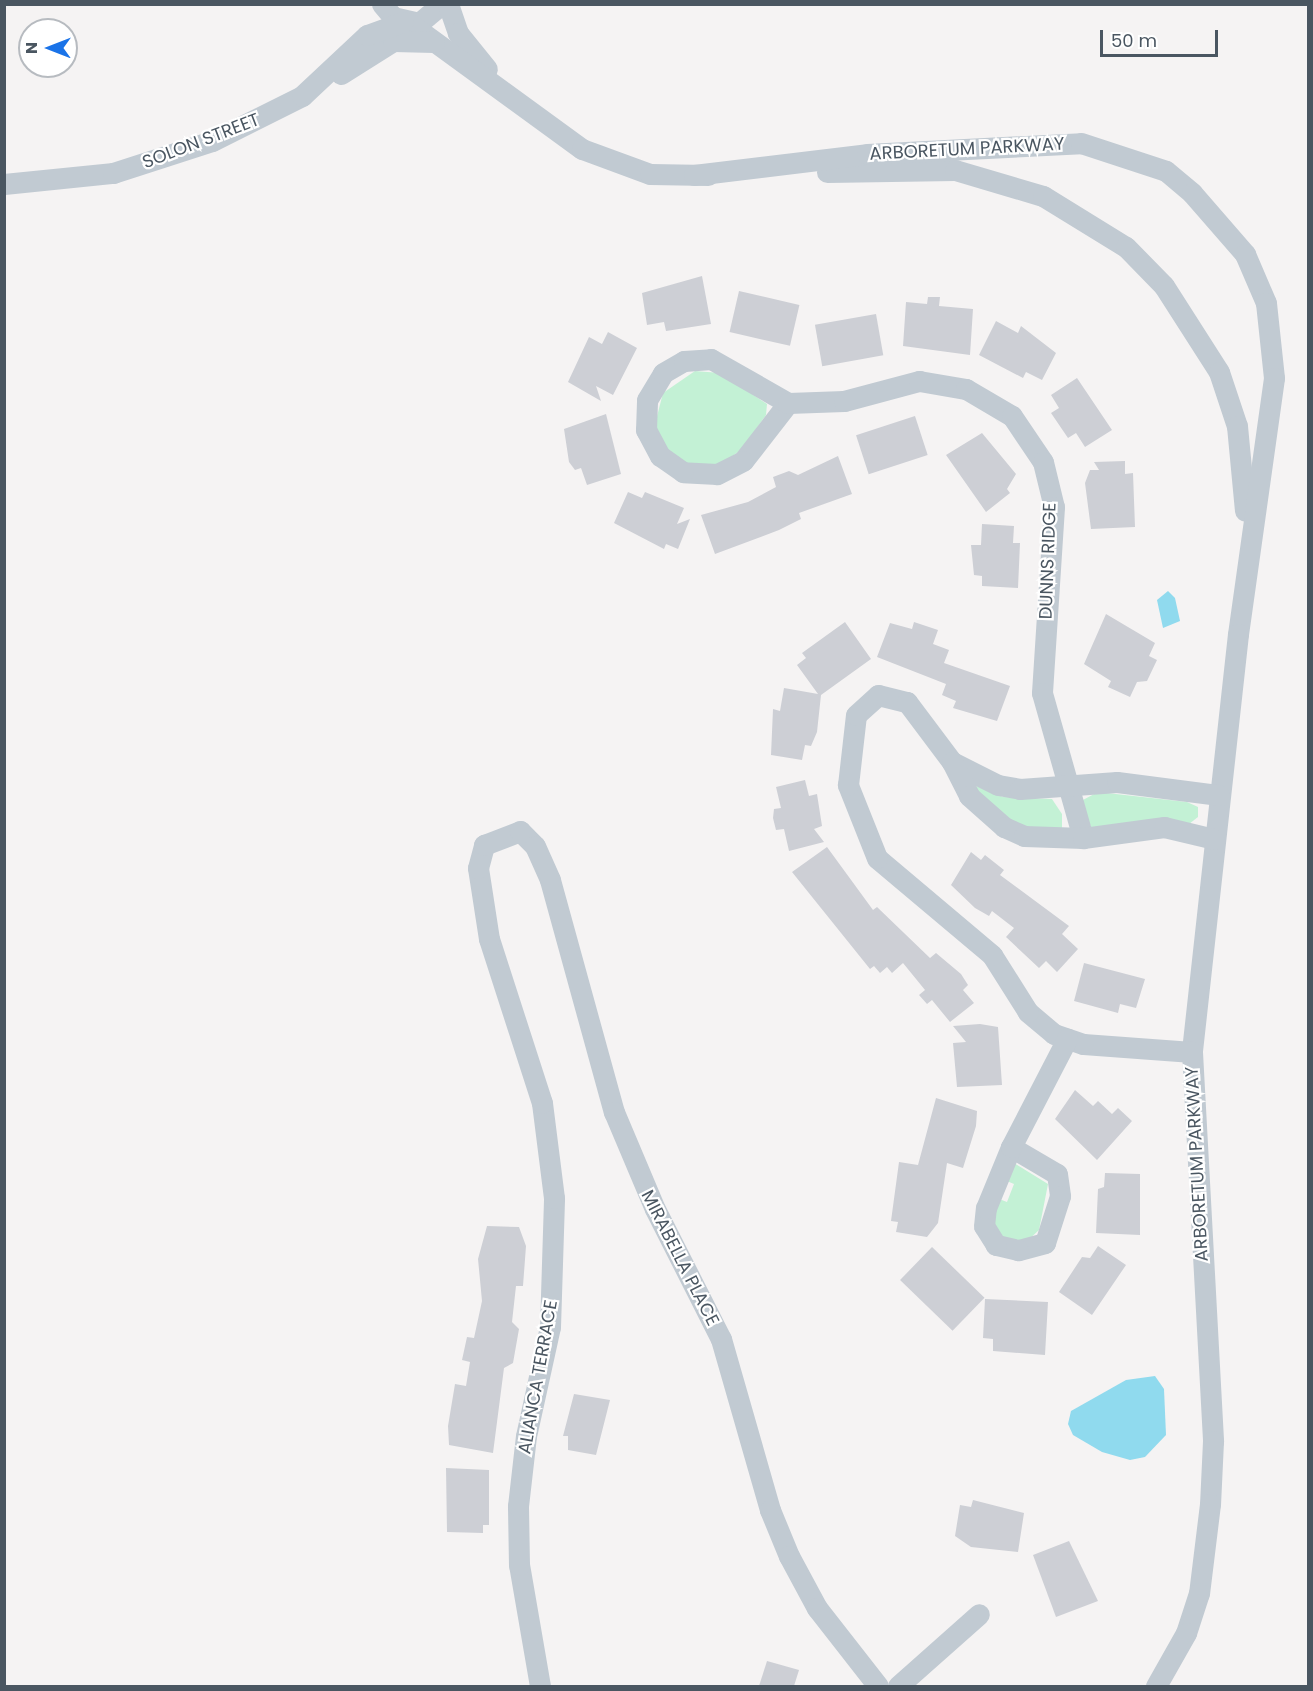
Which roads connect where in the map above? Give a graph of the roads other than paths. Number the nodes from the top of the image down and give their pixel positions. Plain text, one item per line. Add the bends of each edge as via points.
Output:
1 (382, 4) edge
2 (442, 4) edge
3 (448, 4) edge
4 (406, 23) junction
5 (440, 45) junction
6 (505, 90) junction
7 (302, 96) junction
8 (694, 175) junction
9 (4, 184) edge
10 (788, 403) junction
11 (1238, 634) junction
12 (952, 762) junction
13 (1069, 785) junction
14 (1219, 795) junction
15 (501, 835) joint
16 (1083, 838) junction
17 (1215, 839) junction
18 (1067, 1039) junction
19 (1192, 1052) junction
20 (1011, 1147) junction
21 (979, 1614) dead end
22 (540, 1686) edge
23 (878, 1686) edge
24 (898, 1686) edge
25 (1156, 1686) edge

1 - 4 street
2 - 4 street, SOLON STREET via 425,21
3 - 6 street, ARBORETUM PARKWAY via 461,38
4 - 5 street, ARBORETUM PARKWAY
4 - 7 street, SOLON STREET via 361,39
5 - 6 street, ARBORETUM PARKWAY
5 - 7 street via 415,38 393,41
6 - 8 street, ARBORETUM PARKWAY via 558,134 600,157 650,174
7 - 9 street, SOLON STREET via 212,141 113,173
8 - 11 street, ARBORETUM PARKWAY via 955,170 1043,196 1126,247 1193,326 1219,372 1237,426 1246,484
8 - 11 street, ARBORETUM PARKWAY via 867,154 1081,143 1166,171 1245,254 1270,322 1274,378
10 - 10 street via 743,461 717,474 683,472 660,456 646,430 647,400 663,373 684,361 711,359 737,369
10 - 13 street, DUNNS RIDGE via 844,400 919,381 966,389 1012,417 1043,462 1054,507 1042,693
11 - 14 street, ARBORETUM PARKWAY
12 - 13 street via 998,785
12 - 16 street via 969,796 1004,827 1043,840
12 - 18 street via 906,702 878,694 856,715 848,750 848,785 859,822 889,872 970,933 992,955 1028,1012
13 - 14 street via 1144,783
13 - 16 street, DUNNS RIDGE
14 - 17 street, ARBORETUM PARKWAY
15 - 22 street, ALIANCA TERRACE via 484,845 479,896 536,1082 554,1198 550,1327 526,1436 518,1506 519,1565
15 - 23 street, MIRABELLA PLACE via 520,831 535,846 550,880 614,1112 646,1190 721,1339 770,1510 789,1556 817,1608
16 - 17 street via 1164,827
17 - 19 street, ARBORETUM PARKWAY
18 - 19 street via 1110,1049
18 - 20 street
19 - 25 street, ARBORETUM PARKWAY via 1213,1441 1210,1504 1199,1593 1186,1633
20 - 20 street via 986,1208 984,1226 996,1245 1018,1250 1045,1243 1060,1196 1057,1174
21 - 24 street

